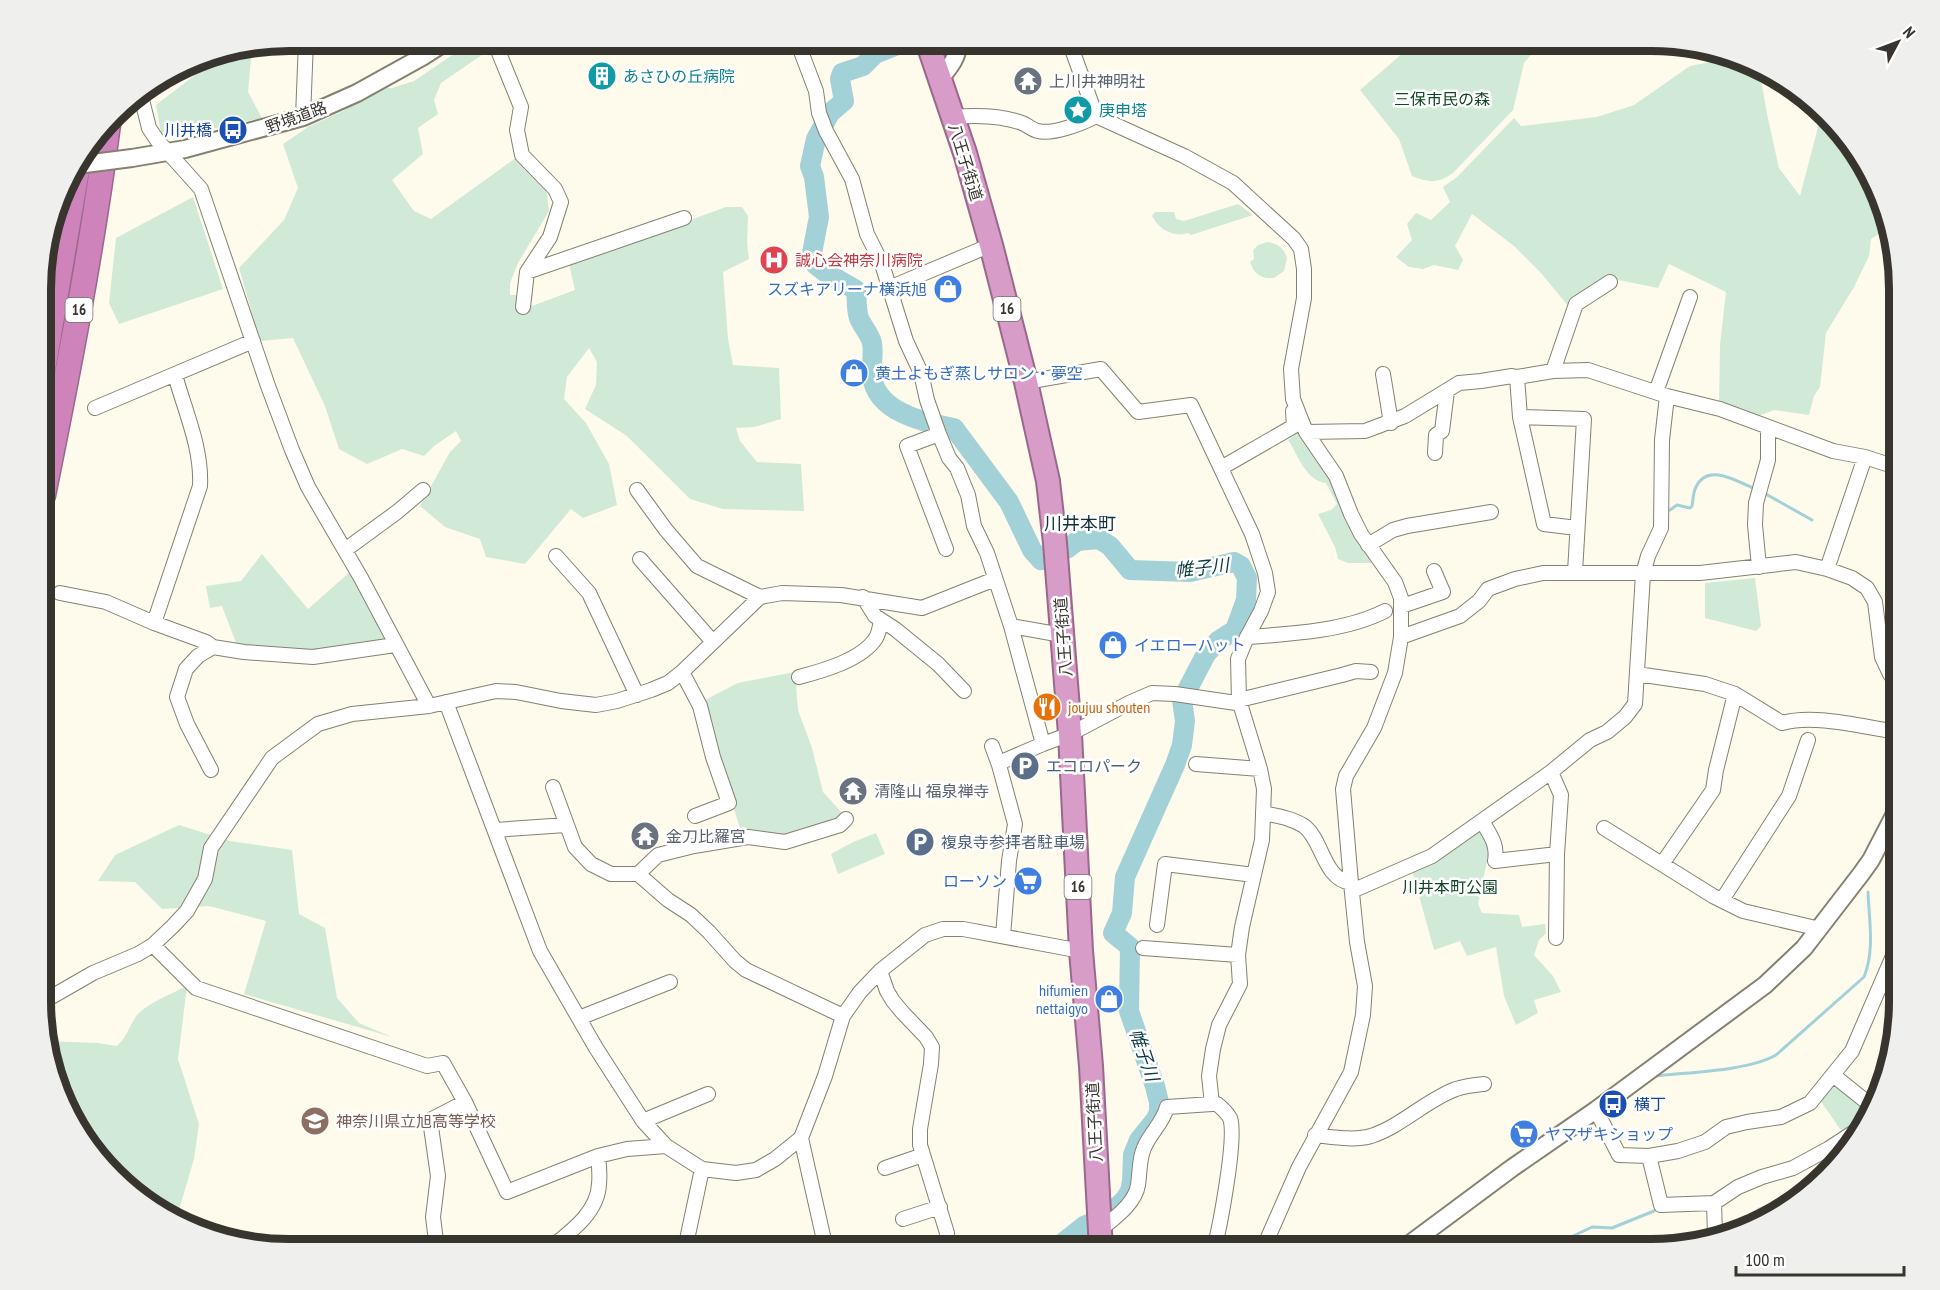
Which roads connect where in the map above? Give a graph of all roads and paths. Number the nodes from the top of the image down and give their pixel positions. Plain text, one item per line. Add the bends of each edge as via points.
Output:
1 (306, 51) edge
2 (431, 51) edge
3 (498, 51) edge
4 (801, 51) edge
5 (930, 51) edge
6 (958, 51) edge
7 (1073, 51) edge
8 (939, 80) junction
9 (142, 101) edge
10 (1096, 116) junction
11 (303, 117) junction
12 (953, 117) junction
13 (107, 136) edge
14 (167, 152) junction
15 (87, 163) edge
16 (73, 190) edge
17 (684, 218) dead end
18 (991, 245) junction
19 (527, 272) junction
20 (1610, 282) dead end
21 (890, 288) junction
22 (1690, 297) dead end
23 (523, 307) dead end
24 (51, 327) edge
25 (254, 341) junction
26 (1553, 371) junction
27 (1383, 374) dead end
28 (174, 375) junction
29 (1517, 377) junction
30 (1026, 382) junction
31 (1447, 391) junction
32 (1661, 394) junction
33 (1295, 405) junction
34 (95, 408) dead end
35 (1520, 417) junction
36 (1392, 423) junction
37 (1768, 428) junction
38 (1306, 432) junction
39 (939, 434) junction
40 (1435, 453) dead end
41 (51, 456) edge
42 (1865, 457) junction
43 (1889, 465) edge
44 (1221, 468) junction
45 (423, 490) dead end
46 (637, 490) dead end
47 (1491, 512) dead end
48 (1577, 528) junction
49 (1368, 545) junction
50 (946, 549) dead end
51 (345, 550) junction
52 (556, 556) dead end
53 (640, 559) dead end
54 (1759, 567) junction
55 (1827, 569) junction
56 (1434, 571) dead end
57 (1575, 572) junction
58 (1643, 574) junction
59 (995, 579) junction
60 (60, 593) dead end
61 (760, 597) junction
62 (862, 597) junction
63 (1402, 606) junction
64 (1385, 611) dead end
65 (881, 620) junction
66 (154, 623) junction
67 (1011, 626) junction
68 (1062, 635) junction
69 (1247, 637) junction
70 (1401, 637) junction
71 (713, 642) junction
72 (395, 645) junction
73 (213, 647) junction
74 (682, 672) junction
75 (1371, 672) dead end
76 (1889, 672) edge
77 (1637, 674) junction
78 (799, 677) dead end
79 (964, 691) dead end
80 (1735, 694) junction
81 (637, 695) junction
82 (1239, 700) junction
83 (446, 702) junction
84 (429, 706) junction
85 (1889, 731) edge
86 (1070, 734) junction
87 (1808, 740) dead end
88 (1043, 744) junction
89 (992, 746) dead end
90 (1196, 764) dead end
91 (998, 765) junction
92 (1260, 769) junction
93 (211, 770) dead end
94 (1551, 772) junction
95 (553, 787) dead end
96 (1263, 813) junction
97 (695, 816) dead end
98 (846, 819) dead end
99 (1482, 821) junction
100 (566, 825) junction
101 (1604, 828) dead end
102 (495, 830) junction
103 (1889, 841) edge
104 (1557, 854) junction
105 (1662, 864) junction
106 (638, 874) junction
107 (1254, 875) junction
108 (1351, 887) junction
109 (1722, 900) junction
110 (1157, 925) dead end
111 (1820, 929) junction
112 (1003, 936) junction
113 (1556, 938) dead end
114 (153, 945) junction
115 (1143, 948) dead end
116 (1081, 951) junction
117 (1238, 956) junction
118 (1889, 965) edge
119 (880, 971) junction
120 (670, 982) dead end
121 (51, 997) edge
122 (843, 1016) junction
123 (579, 1018) junction
124 (1833, 1074) junction
125 (1484, 1084) dead end
126 (708, 1094) dead end
127 (1866, 1101) edge
128 (465, 1102) junction
129 (1212, 1104) junction
130 (1596, 1110) junction
131 (643, 1121) junction
132 (1315, 1135) junction
133 (1848, 1135) edge
134 (801, 1138) junction
135 (666, 1146) junction
136 (923, 1155) junction
137 (598, 1156) junction
138 (1649, 1156) junction
139 (885, 1168) dead end
140 (702, 1169) junction
141 (1714, 1203) junction
142 (940, 1207) junction
143 (903, 1219) dead end
144 (1100, 1229) edge
145 (1715, 1230) edge
146 (436, 1239) edge
147 (561, 1239) edge
148 (687, 1239) edge
149 (824, 1239) edge
150 (947, 1239) edge
151 (1216, 1239) edge
152 (1267, 1239) edge
153 (1416, 1239) edge

1 - 11 street
2 - 11 street, 野境道路 via 357,93
3 - 19 street via 521,107 518,130 522,155 555,189 561,202 550,237
4 - 21 street via 816,91 819,113 852,179 867,234
5 - 8 highway, 八王子街道 / 16
6 - 8 street
7 - 10 street
8 - 12 highway, 八王子街道 / 16
9 - 14 street via 149,128
10 - 12 street via 1053,131 1038,131 996,117
10 - 33 street via 1233,183 1301,249 1304,298 1291,369
11 - 14 street, 野境道路
12 - 18 highway, 八王子街道 / 16
13 - 41 highway, 16 via 72,354
14 - 15 street, 野境道路, bridge
14 - 25 street via 201,189
16 - 24 highway, 16
17 - 19 street
18 - 21 street
18 - 30 highway, 八王子街道 / 16
19 - 23 street
20 - 26 street via 1576,304
21 - 39 street
22 - 32 street
25 - 28 street
25 - 51 street via 292,450
26 - 29 street
26 - 32 street via 1588,370
27 - 36 street
28 - 34 street
28 - 66 street via 198,452 200,486
29 - 31 street via 1459,383
29 - 35 street
30 - 44 street via 1101,369 1138,412 1191,405
30 - 68 highway, 八王子街道 / 16 via 1048,481
31 - 36 street
31 - 40 street
32 - 37 street via 1720,409
32 - 58 street via 1661,528
33 - 38 street
33 - 44 street via 1294,426
35 - 48 street via 1544,524
35 - 48 street via 1584,419
36 - 38 street via 1365,431
37 - 42 street via 1833,451
37 - 54 street via 1768,460 1756,503
38 - 49 street via 1336,476
39 - 50 street via 907,446
39 - 59 street via 968,495 974,526
42 - 43 street
42 - 55 street
44 - 69 street via 1252,534 1268,592
45 - 51 street
46 - 61 street via 697,566
47 - 49 street via 1407,526
48 - 57 street
49 - 63 street via 1395,582
51 - 72 street
52 - 81 street via 589,593
53 - 71 street
54 - 55 street via 1796,562
54 - 58 street
55 - 76 street via 1867,588 1875,603 1882,657
56 - 63 street via 1443,591
57 - 58 street
57 - 70 street via 1543,573 1488,589 1460,616
58 - 77 street
59 - 62 street via 922,608
59 - 67 street
60 - 66 street via 106,602
61 - 62 street via 803,592
61 - 71 street
62 - 65 street
63 - 70 street
64 - 69 street via 1362,621 1296,634
65 - 78 street via 877,637 870,645 826,670
65 - 79 street via 938,664
66 - 73 street
67 - 68 street
67 - 88 street
68 - 86 highway, 八王子街道 / 16
69 - 82 street via 1238,659
70 - 108 street via 1395,673 1374,728 1346,776 1343,789
71 - 74 street
72 - 73 street via 313,657
72 - 84 street
73 - 93 street via 186,669 177,697
74 - 81 street via 668,683
74 - 97 street via 700,706 729,803
75 - 82 street via 1356,672
77 - 80 street via 1705,684
77 - 94 street via 1635,704 1625,717
80 - 85 street via 1782,723 1826,721
80 - 105 street via 1713,790
81 - 83 street via 596,705 496,691
82 - 86 street via 1236,703 1152,693
82 - 92 street
83 - 84 street
83 - 102 street
84 - 114 street via 336,718 318,724 272,758 211,849 205,879 187,911
86 - 88 street
86 - 116 highway, 八王子街道 / 16
87 - 109 street via 1789,796
88 - 91 street
89 - 91 street
90 - 92 street
91 - 112 street via 1015,824
92 - 96 street
94 - 99 street
94 - 104 street via 1562,795
95 - 100 street
96 - 107 street
96 - 108 street via 1305,827 1315,837 1323,860
98 - 106 street via 840,825 785,842 748,837 658,855
99 - 104 street via 1496,843 1495,861
99 - 108 street via 1432,856
100 - 102 street
100 - 106 street via 575,847 591,864 611,874
101 - 105 street
102 - 123 street via 540,951
103 - 111 street
104 - 113 street
105 - 109 street
106 - 122 street via 691,915 746,970
107 - 110 street via 1165,864
107 - 117 street
108 - 132 street via 1365,986 1363,1015 1351,1072
109 - 111 street via 1743,911
111 - 130 street via 1766,985
112 - 116 street
112 - 119 street via 943,929 925,935
114 - 121 street
114 - 128 street via 196,988 427,1066 442,1062
115 - 117 street
116 - 144 highway, 八王子街道 / 16
117 - 129 street via 1240,984 1219,1025 1213,1049 1209,1076
118 - 124 street via 1852,1051
119 - 122 street
119 - 136 street via 893,1001 932,1047 920,1129
120 - 123 street
122 - 134 street
123 - 131 street
124 - 127 street
124 - 138 street via 1810,1103 1781,1117 1726,1127 1705,1142
125 - 132 street via 1442,1095 1371,1136
126 - 131 street
128 - 137 street via 507,1192
128 - 146 street via 430,1120 438,1176 433,1217
129 - 144 street via 1167,1107 1144,1147 1138,1187 1130,1203
129 - 151 street via 1218,1104 1230,1120 1232,1138
130 - 138 street via 1619,1155
130 - 153 street
131 - 135 street
132 - 152 street
133 - 141 street via 1793,1168 1738,1187
134 - 140 street via 756,1170 736,1173
134 - 149 street
135 - 137 street
135 - 140 street
136 - 139 street
136 - 142 street
137 - 147 street via 600,1187 593,1205 586,1217
138 - 141 street via 1661,1205
140 - 148 street
141 - 145 street
142 - 143 street
142 - 150 street

